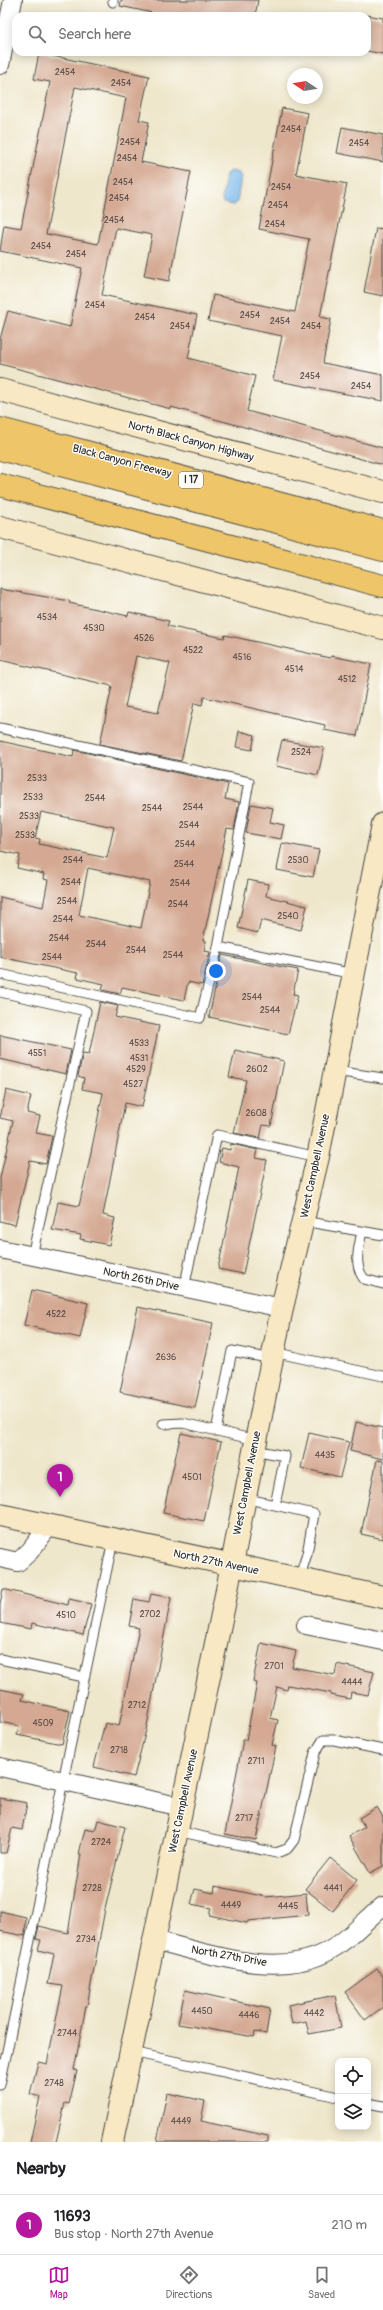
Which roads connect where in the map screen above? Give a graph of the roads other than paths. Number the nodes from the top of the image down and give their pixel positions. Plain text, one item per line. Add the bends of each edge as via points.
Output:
1 (13, 0) edge
2 (0, 65) edge
3 (0, 390) edge
4 (0, 429) edge
5 (0, 449) edge
6 (0, 464) edge
7 (0, 485) edge
8 (383, 492) edge
9 (0, 527) edge
10 (383, 531) edge
11 (383, 550) edge
12 (383, 566) edge
13 (383, 586) edge
14 (383, 628) edge
15 (0, 728) edge
16 (383, 824) edge
17 (381, 846) edge
18 (378, 877) edge
19 (218, 947) junction
20 (0, 974) edge
21 (354, 974) junction
22 (0, 992) edge
23 (334, 1071) junction
24 (383, 1078) edge
25 (318, 1157) junction
26 (302, 1221) junction
27 (362, 1231) junction
28 (383, 1235) edge
29 (0, 1249) edge
30 (32, 1256) junction
31 (383, 1284) edge
32 (184, 1288) junction
33 (282, 1308) junction
34 (273, 1356) junction
35 (383, 1376) edge
36 (163, 1424) dead end
37 (216, 1431) junction
38 (255, 1445) junction
39 (244, 1498) junction
40 (275, 1505) junction
41 (0, 1515) edge
42 (49, 1526) junction
43 (113, 1540) junction
44 (0, 1558) edge
45 (232, 1565) junction
46 (299, 1579) junction
47 (383, 1597) edge
48 (306, 1625) dead end
49 (383, 1642) edge
50 (0, 1659) edge
51 (84, 1676) junction
52 (383, 1750) edge
53 (0, 1767) edge
54 (64, 1781) junction
55 (182, 1807) junction
56 (177, 1831) junction
57 (383, 1906) edge
58 (154, 1940) junction
59 (132, 2052) junction
60 (0, 2085) edge
61 (335, 2095) edge
62 (371, 2104) edge
63 (383, 2106) edge
64 (112, 2142) edge

1 - 2 street
3 - 8 street, North Black Canyon Highway
4 - 10 highway, Black Canyon Freeway / I 17
5 - 11 highway
6 - 12 highway
7 - 13 highway
9 - 14 street
15 - 19 lane via 249,782
16 - 17 street, West Campbell Avenue
17 - 18 street, West Campbell Avenue
18 - 21 street, West Campbell Avenue
19 - 20 lane via 200,1018
19 - 21 lane
21 - 23 street, West Campbell Avenue
22 - 30 lane via 86,1011
23 - 24 lane
23 - 25 street, West Campbell Avenue
25 - 26 street, West Campbell Avenue
25 - 32 lane via 217,1135
26 - 27 lane
26 - 33 street, West Campbell Avenue
27 - 28 lane
27 - 31 lane via 357,1263 359,1272 364,1279
29 - 30 street, North 26th Drive
30 - 32 street, North 26th Drive
32 - 33 street, North 26th Drive
33 - 34 street, West Campbell Avenue
34 - 35 lane
34 - 37 lane via 232,1351
34 - 38 street, West Campbell Avenue
36 - 37 lane via 183,1423
37 - 38 lane
38 - 39 street, West Campbell Avenue
38 - 40 lane via 285,1456
39 - 40 lane
39 - 45 street, West Campbell Avenue
40 - 46 lane via 314,1514 307,1554
41 - 42 street, North 27th Avenue
42 - 43 street, North 27th Avenue
42 - 44 street via 18,1562
43 - 45 street, North 27th Avenue
43 - 51 lane
45 - 46 street, North 27th Avenue
45 - 55 street, West Campbell Avenue
46 - 47 street, North 27th Avenue
48 - 49 street
50 - 51 lane
51 - 54 lane
52 - 56 lane via 323,1740 315,1753 294,1840 287,1849 276,1853
53 - 54 street
54 - 55 street
54 - 60 lane
55 - 56 street, West Campbell Avenue
56 - 58 street, West Campbell Avenue
57 - 58 street, North 27th Drive via 352,1936 327,1952 302,1961 261,1964
58 - 59 street, West Campbell Avenue
59 - 61 lane
59 - 64 street, West Campbell Avenue
62 - 63 lane

